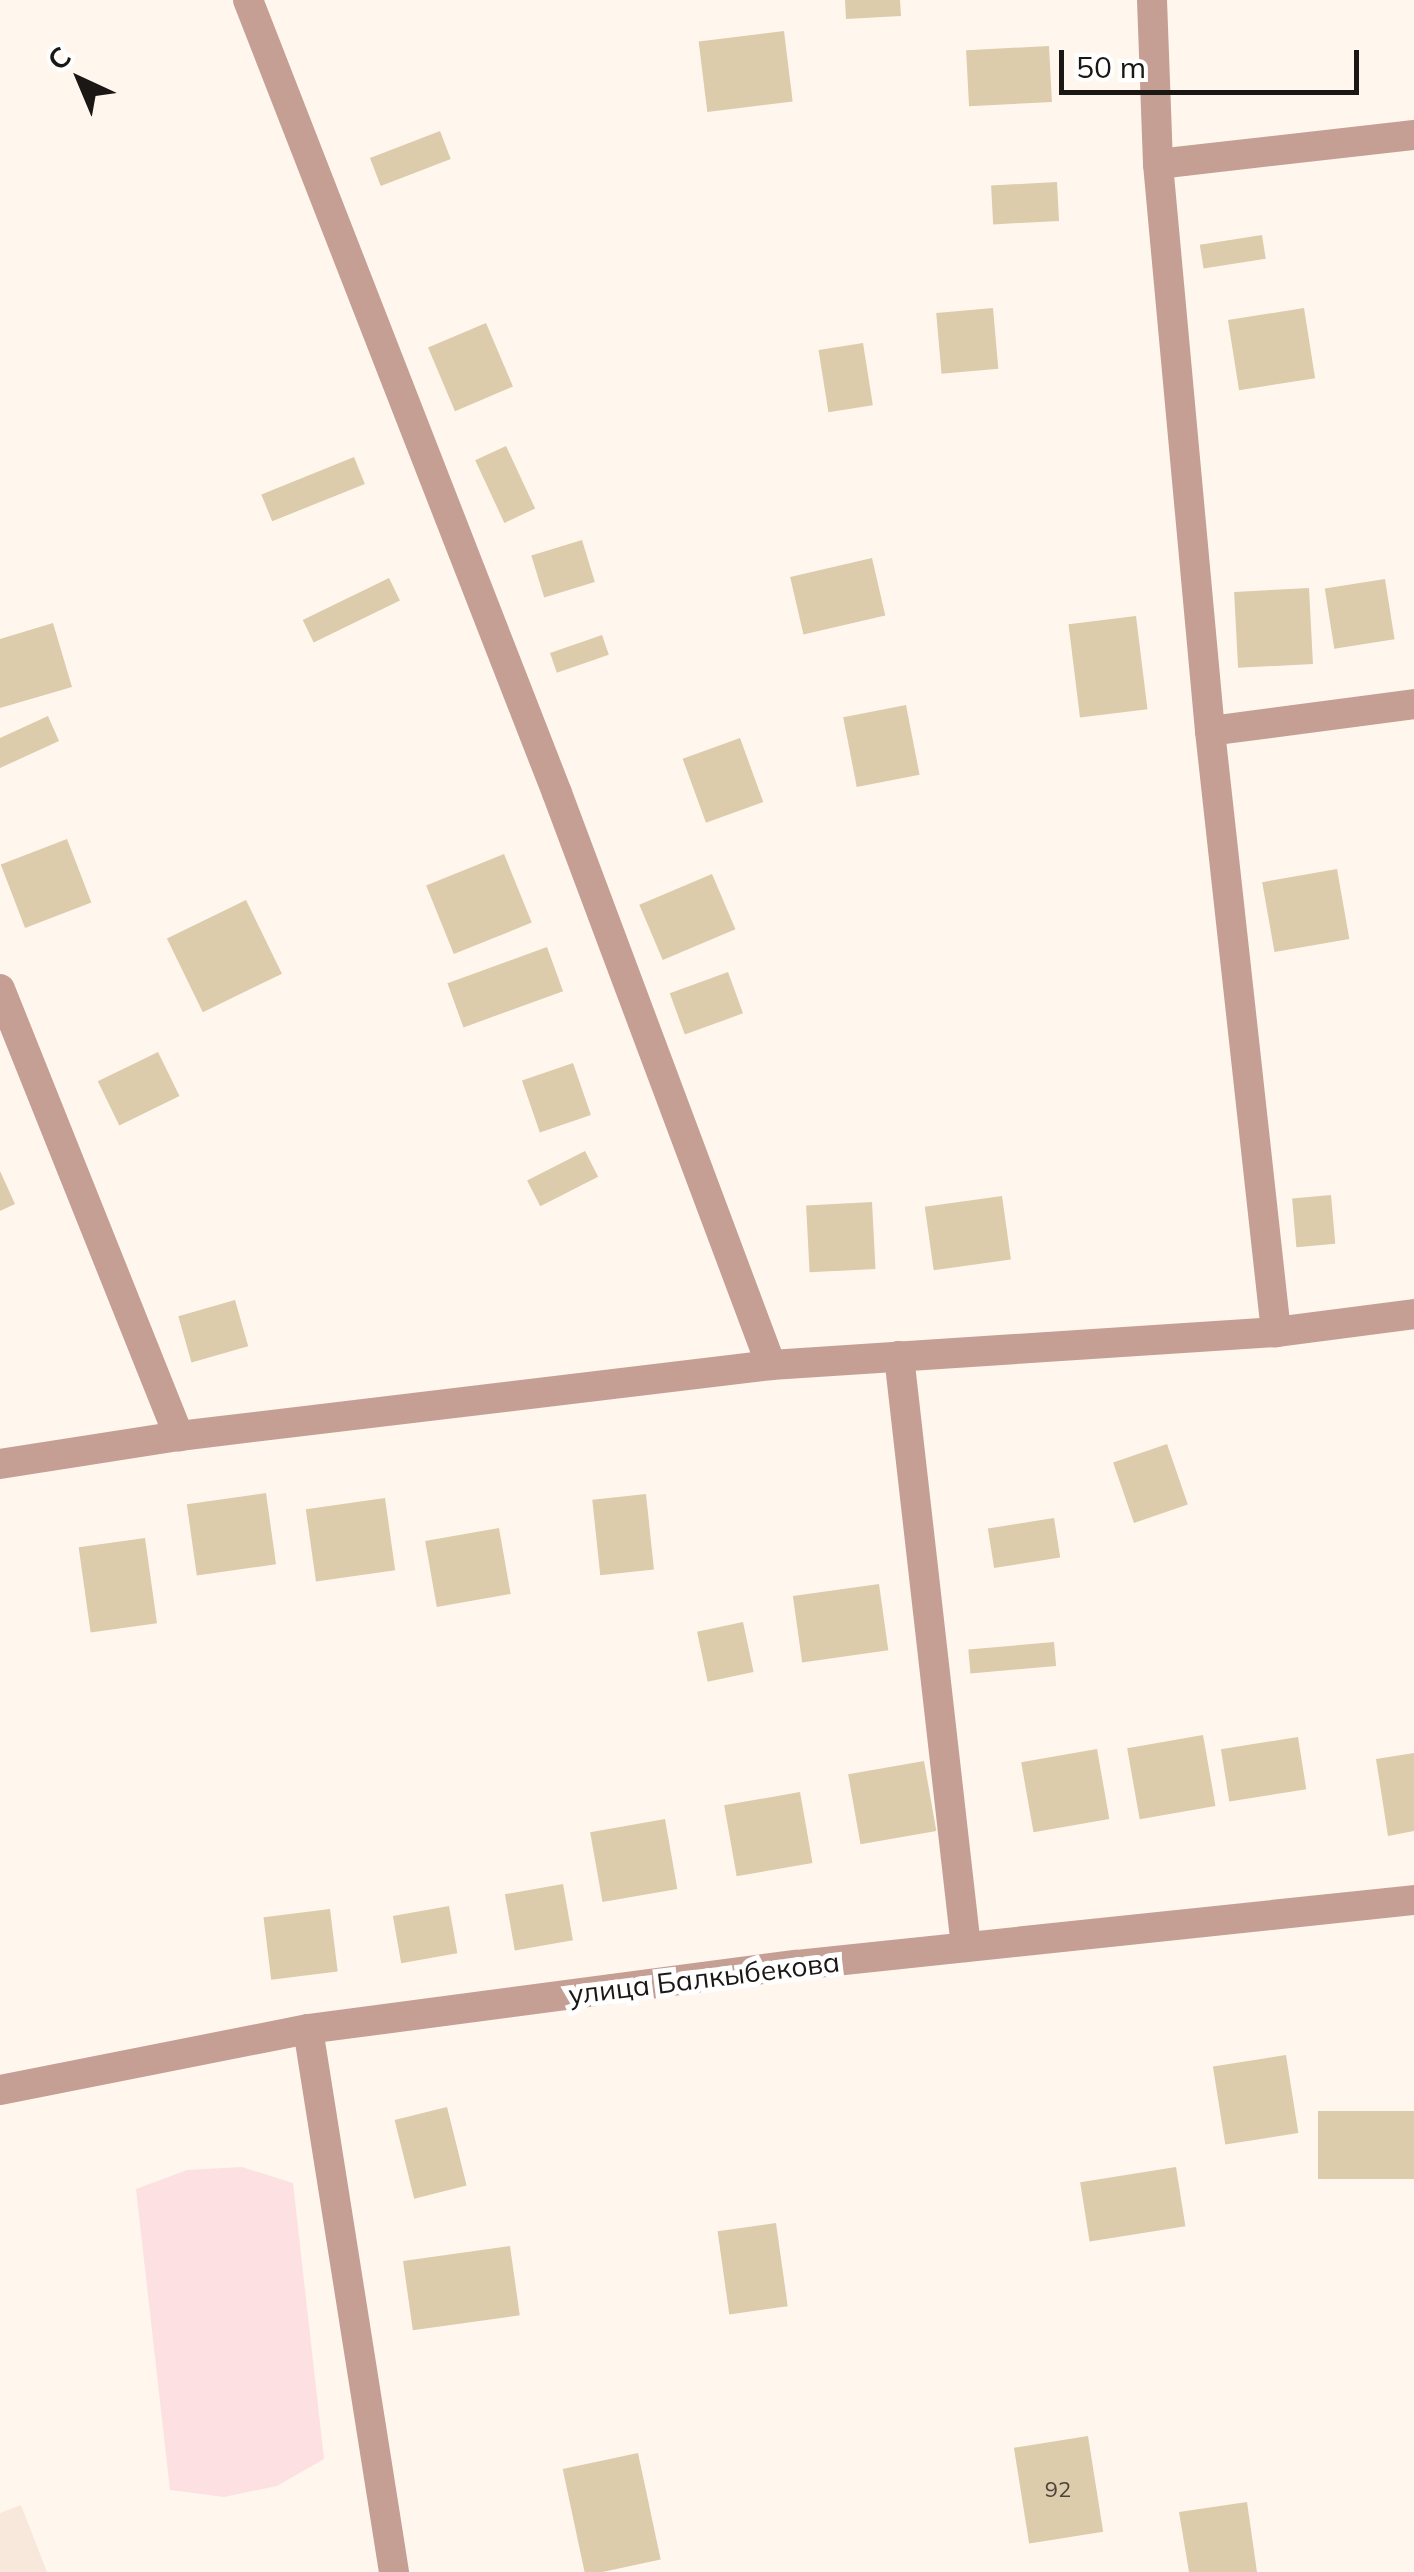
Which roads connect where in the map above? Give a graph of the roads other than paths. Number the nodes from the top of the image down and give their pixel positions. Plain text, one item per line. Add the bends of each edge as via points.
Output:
1 (248, 0) edge
2 (1152, 0) edge
3 (1414, 135) edge
4 (1158, 164) junction
5 (1414, 704) edge
6 (1210, 731) junction
7 (0, 988) edge
8 (1414, 1314) edge
9 (1276, 1332) junction
10 (899, 1356) junction
11 (771, 1365) junction
12 (179, 1436) junction
13 (0, 1464) edge
14 (1414, 1900) edge
15 (966, 1948) junction
16 (308, 2029) junction
17 (0, 2090) edge
18 (394, 2572) edge

1 - 11 street
2 - 4 street
3 - 4 street
4 - 6 street
5 - 6 street
6 - 9 street
7 - 12 street
8 - 9 street
9 - 10 street
10 - 11 street
10 - 15 street
11 - 12 street
12 - 13 street
14 - 15 street, улица Балкыбекова
15 - 16 street, улица Балкыбекова
16 - 17 street, улица Балкыбекова
16 - 18 street

